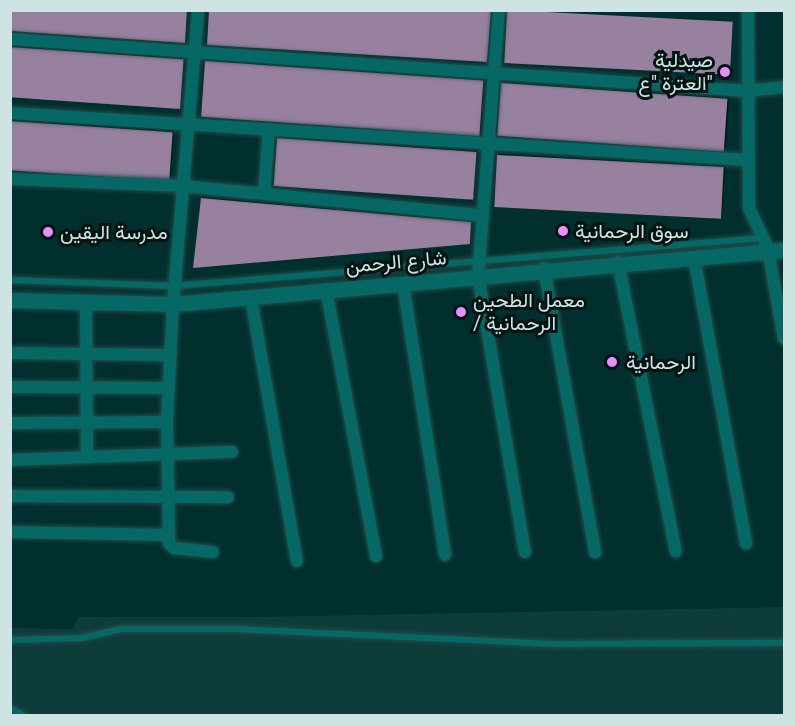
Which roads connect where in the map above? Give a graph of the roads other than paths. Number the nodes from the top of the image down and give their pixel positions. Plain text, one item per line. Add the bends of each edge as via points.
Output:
1 (198, 10) edge
2 (499, 10) edge
3 (748, 10) edge
4 (10, 39) edge
5 (194, 51) junction
6 (493, 74) junction
7 (784, 87) edge
8 (747, 91) junction
9 (10, 113) edge
10 (188, 124) junction
11 (269, 129) junction
12 (487, 142) junction
13 (748, 160) junction
14 (10, 179) edge
15 (183, 186) junction
16 (264, 194) junction
17 (481, 215) junction
18 (784, 242) edge
19 (766, 243) junction
20 (784, 250) edge
21 (694, 257) junction
22 (618, 262) junction
23 (478, 268) junction
24 (544, 268) junction
25 (10, 280) edge
26 (403, 283) junction
27 (174, 286) junction
28 (326, 289) junction
29 (251, 298) junction
30 (10, 300) edge
31 (86, 302) junction
32 (173, 304) junction
33 (784, 339) edge
34 (10, 353) edge
35 (86, 354) junction
36 (171, 355) junction
37 (10, 387) edge
38 (88, 388) junction
39 (169, 388) junction
40 (167, 422) junction
41 (10, 423) edge
42 (88, 423) junction
43 (232, 452) dead end
44 (167, 455) junction
45 (87, 458) junction
46 (10, 460) edge
47 (10, 496) edge
48 (228, 497) dead end
49 (170, 498) junction
50 (10, 531) edge
51 (169, 535) junction
52 (746, 543) dead end
53 (676, 551) dead end
54 (213, 552) dead end
55 (525, 552) dead end
56 (595, 552) dead end
57 (376, 555) dead end
58 (445, 555) dead end
59 (297, 561) dead end
60 (10, 640) edge
61 (784, 643) edge
62 (10, 708) edge
63 (24, 716) edge

1 - 5 street
2 - 6 street
3 - 8 street
4 - 5 street
5 - 6 street
5 - 10 street
6 - 8 street
6 - 12 street
7 - 8 street
8 - 13 street
9 - 10 street
10 - 11 street
10 - 15 street
11 - 12 street
11 - 16 street
12 - 13 street
12 - 17 street
13 - 19 street via 749,208
14 - 15 street
15 - 16 street
15 - 27 street
16 - 17 street
17 - 23 street
18 - 19 street
19 - 20 street, شارع الرحمن
19 - 21 street, شارع الرحمن
19 - 23 lane
19 - 33 street
21 - 22 street, شارع الرحمن
21 - 52 street
22 - 24 street, شارع الرحمن
22 - 53 street
23 - 24 street, شارع الرحمن
23 - 26 street, شارع الرحمن
23 - 27 lane
23 - 55 street
24 - 56 street
25 - 27 lane
26 - 28 street, شارع الرحمن
26 - 58 street
27 - 32 street
28 - 29 street, شارع الرحمن
28 - 57 street
29 - 32 street, شارع الرحمن
29 - 59 street
30 - 31 street, شارع الرحمن
31 - 32 street, شارع الرحمن
31 - 35 street
32 - 36 street
34 - 35 street
35 - 36 street
35 - 38 street
36 - 39 street
37 - 38 street
38 - 39 street
38 - 42 street
39 - 40 street
40 - 42 street
40 - 44 street
41 - 42 street
42 - 45 street
43 - 44 street
44 - 45 street
44 - 49 street
45 - 46 street
47 - 49 street
48 - 49 street
49 - 51 street
50 - 51 street
51 - 54 street via 174,548
60 - 61 lane via 82,638 121,629 223,629 558,644
62 - 63 lane

